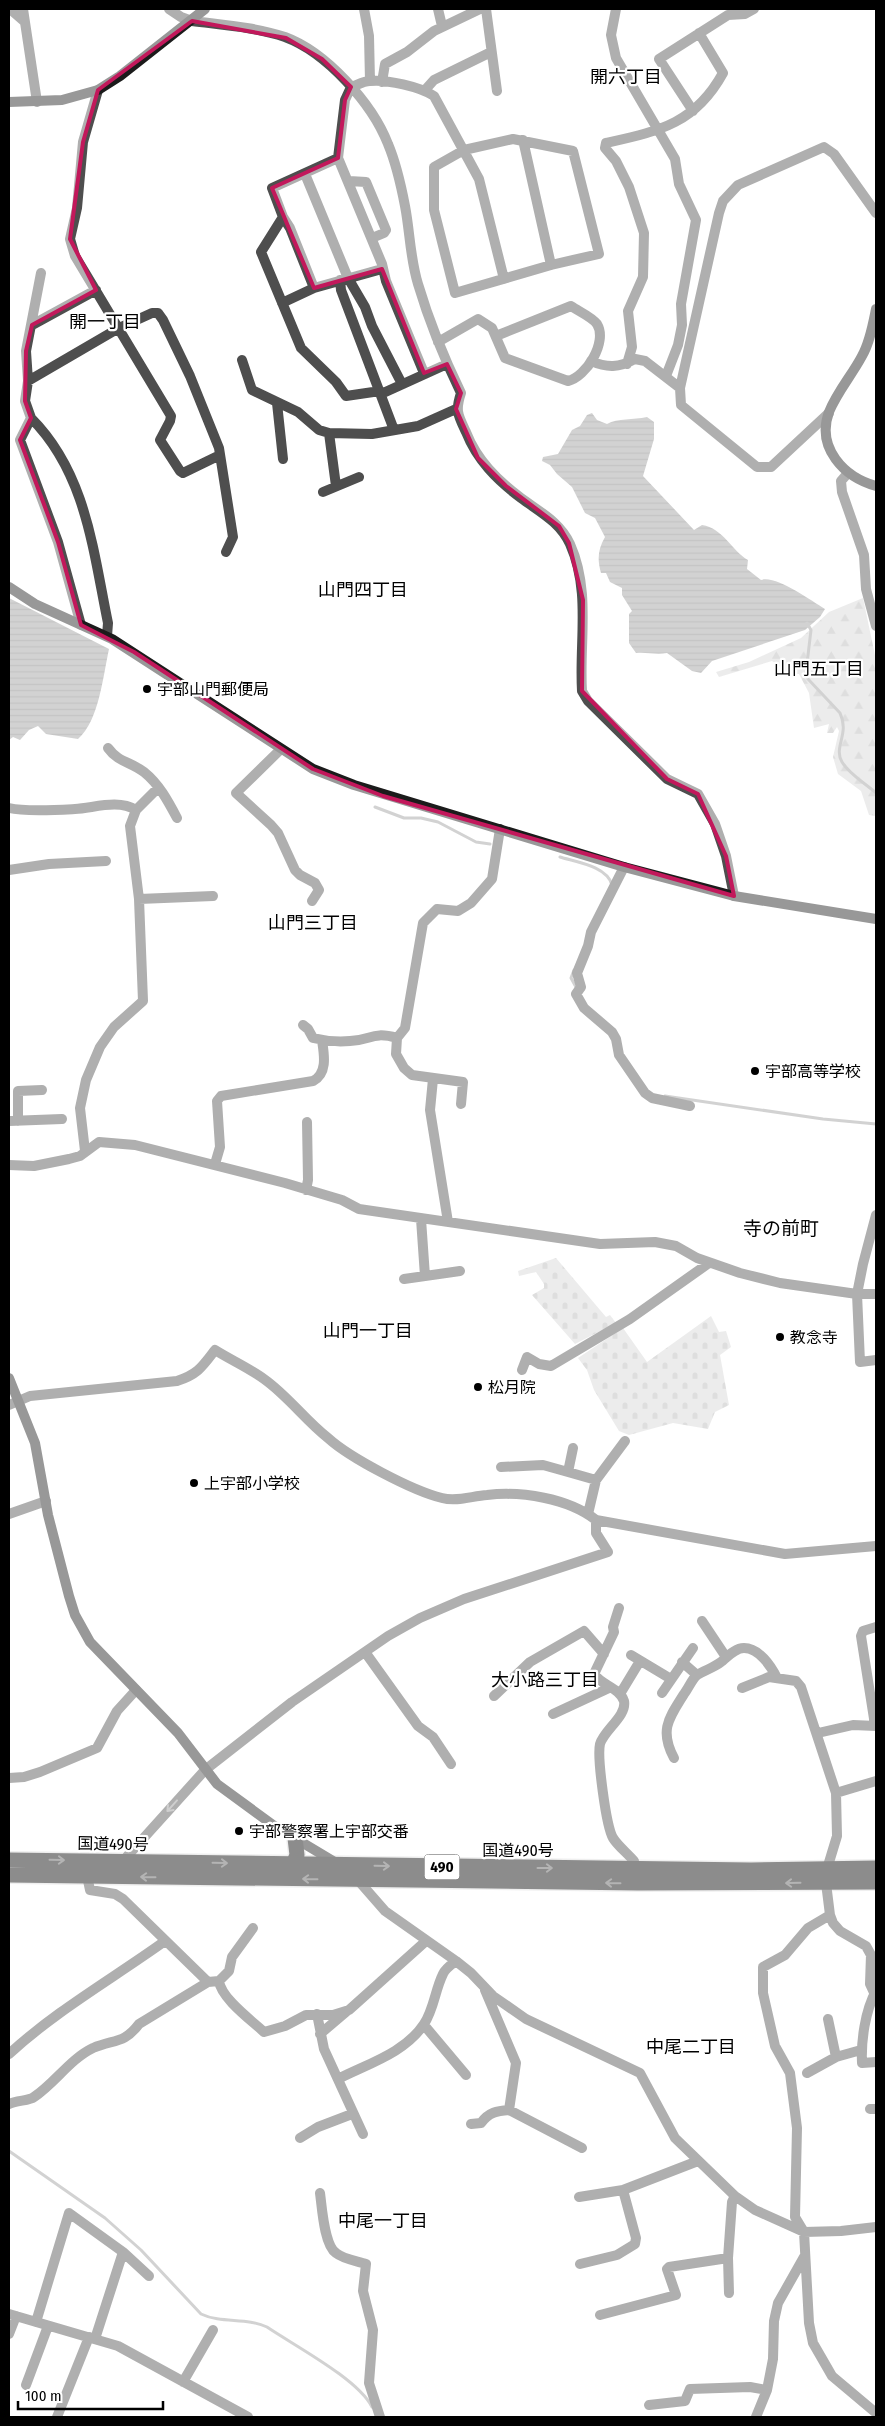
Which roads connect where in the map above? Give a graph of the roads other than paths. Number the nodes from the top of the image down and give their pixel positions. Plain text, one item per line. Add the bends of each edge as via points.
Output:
1 (10, 9) edge
2 (23, 9) edge
3 (169, 9) edge
4 (204, 9) edge
5 (364, 9) edge
6 (438, 9) edge
7 (480, 9) edge
8 (486, 9) edge
9 (616, 9) edge
10 (754, 9) edge
11 (726, 12) edge
12 (192, 21) junction
13 (25, 22) junction
14 (442, 26) junction
15 (699, 33) junction
16 (491, 52) junction
17 (370, 81) junction
18 (382, 82) junction
19 (351, 86) junction
20 (98, 90) junction
21 (425, 90) junction
22 (497, 91) dead end
23 (9, 102) edge
24 (38, 102) junction
25 (693, 111) junction
26 (657, 132) junction
27 (523, 140) junction
28 (464, 150) junction
29 (338, 158) junction
30 (305, 174) junction
31 (349, 181) junction
32 (876, 213) edge
33 (283, 217) junction
34 (372, 238) junction
35 (551, 265) junction
36 (382, 269) junction
37 (41, 274) dead end
38 (344, 279) junction
39 (504, 279) junction
40 (314, 288) junction
41 (96, 290) junction
42 (282, 303) junction
43 (876, 309) edge
44 (32, 325) junction
45 (119, 328) junction
46 (496, 336) junction
47 (438, 342) junction
48 (242, 360) dead end
49 (591, 361) junction
50 (447, 364) junction
51 (627, 364) junction
52 (424, 374) junction
53 (666, 376) junction
54 (28, 381) junction
55 (402, 384) junction
56 (680, 388) junction
57 (381, 393) junction
58 (277, 403) junction
59 (456, 409) junction
60 (829, 413) junction
61 (31, 418) junction
62 (394, 430) junction
63 (329, 433) junction
64 (220, 454) junction
65 (283, 459) dead end
66 (848, 473) junction
67 (359, 477) dead end
68 (336, 486) junction
69 (876, 486) edge
70 (322, 492) dead end
71 (226, 552) dead end
72 (9, 587) edge
73 (82, 625) junction
74 (876, 626) edge
75 (107, 636) junction
76 (108, 748) dead end
77 (281, 749) junction
78 (158, 788) junction
79 (9, 808) edge
80 (136, 810) junction
81 (177, 818) dead end
82 (500, 829) junction
83 (106, 861) dead end
84 (624, 867) junction
85 (9, 870) edge
86 (213, 896) dead end
87 (734, 896) junction
88 (139, 899) junction
89 (312, 901) dead end
90 (876, 919) edge
91 (304, 1025) dead end
92 (397, 1038) junction
93 (322, 1040) junction
94 (433, 1079) junction
95 (42, 1090) dead end
96 (13, 1091) edge
97 (461, 1104) dead end
98 (690, 1106) dead end
99 (62, 1119) dead end
100 (14, 1121) edge
101 (307, 1122) dead end
102 (85, 1151) junction
103 (216, 1164) junction
104 (9, 1165) edge
105 (306, 1190) junction
106 (876, 1215) edge
107 (421, 1218) junction
108 (448, 1222) junction
109 (709, 1263) junction
110 (460, 1271) dead end
111 (424, 1276) junction
112 (404, 1279) dead end
113 (857, 1294) junction
114 (876, 1294) edge
115 (876, 1360) edge
116 (522, 1370) dead end
117 (9, 1378) edge
118 (14, 1403) edge
119 (625, 1441) dead end
120 (573, 1448) dead end
121 (501, 1467) dead end
122 (568, 1472) junction
123 (596, 1480) junction
124 (46, 1501) junction
125 (9, 1514) edge
126 (592, 1517) junction
127 (876, 1546) edge
128 (619, 1608) dead end
129 (702, 1621) dead end
130 (876, 1627) edge
131 (693, 1648) dead end
132 (365, 1652) junction
133 (604, 1654) junction
134 (726, 1657) junction
135 (682, 1662) junction
136 (697, 1675) junction
137 (671, 1678) junction
138 (777, 1678) junction
139 (609, 1688) junction
140 (742, 1688) dead end
141 (136, 1690) junction
142 (620, 1694) junction
143 (662, 1694) dead end
144 (494, 1696) dead end
145 (553, 1714) dead end
146 (876, 1725) edge
147 (818, 1733) junction
148 (674, 1758) dead end
149 (451, 1764) dead end
150 (205, 1770) junction
151 (9, 1778) edge
152 (876, 1781) edge
153 (836, 1793) junction
154 (295, 1838) junction
155 (9, 1860) edge
156 (84, 1861) junction
157 (122, 1862) junction
158 (293, 1864) junction
159 (340, 1866) junction
160 (876, 1868) edge
161 (9, 1875) edge
162 (86, 1876) junction
163 (634, 1876) junction
164 (826, 1876) junction
165 (357, 1880) junction
166 (876, 1882) edge
167 (830, 1915) junction
168 (253, 1928) dead end
169 (165, 1941) junction
170 (426, 1941) junction
171 (456, 1960) junction
172 (214, 1982) junction
173 (484, 1987) junction
174 (876, 1994) edge
175 (349, 2010) junction
176 (317, 2014) junction
177 (828, 2019) dead end
178 (424, 2025) junction
179 (320, 2034) junction
180 (861, 2050) junction
181 (9, 2054) edge
182 (836, 2057) junction
183 (876, 2062) edge
184 (807, 2073) dead end
185 (466, 2075) dead end
186 (338, 2080) junction
187 (9, 2104) edge
188 (509, 2110) junction
189 (352, 2114) junction
190 (471, 2124) dead end
191 (363, 2134) dead end
192 (300, 2138) dead end
193 (582, 2148) dead end
194 (698, 2161) junction
195 (623, 2190) junction
196 (320, 2193) dead end
197 (735, 2196) junction
198 (579, 2197) dead end
199 (876, 2227) edge
200 (804, 2232) junction
201 (123, 2252) junction
202 (804, 2257) junction
203 (728, 2258) junction
204 (580, 2264) dead end
205 (149, 2276) dead end
206 (729, 2293) dead end
207 (12, 2315) edge
208 (600, 2315) dead end
209 (36, 2322) junction
210 (48, 2326) junction
211 (213, 2330) dead end
212 (9, 2334) edge
213 (92, 2338) junction
214 (183, 2382) junction
215 (26, 2385) dead end
216 (766, 2390) junction
217 (649, 2405) dead end
218 (876, 2413) edge
219 (237, 2414) edge
220 (57, 2417) edge
221 (248, 2417) edge
222 (380, 2417) edge
223 (756, 2417) edge

1 - 13 street
2 - 13 street
3 - 12 street
4 - 12 street
5 - 17 street via 369,36
6 - 14 street
7 - 14 street
8 - 16 street
9 - 26 street via 611,35 616,58
10 - 11 street via 745,14
11 - 15 street
12 - 19 street via 235,26 286,38 322,59
12 - 20 street
13 - 24 street
14 - 18 street via 385,64
15 - 25 street via 724,74 708,98
15 - 25 street via 659,59
16 - 21 street via 434,80
16 - 22 street
17 - 18 street
17 - 19 street
18 - 21 street
19 - 29 street via 345,100
19 - 47 street via 387,142 405,207 418,284
20 - 24 street via 62,100
20 - 41 street via 84,142 70,239 75,256
21 - 28 street via 434,96
23 - 24 street
25 - 26 street
26 - 51 street via 606,143 605,148 616,161 629,187 644,233 643,277 628,311 632,346
26 - 53 street via 675,159 679,184 696,220 681,304 682,325
27 - 28 street via 513,139
27 - 35 street
27 - 35 street via 573,151 599,254
28 - 39 street via 479,179
28 - 39 street via 434,167 434,210 455,293
29 - 30 street
29 - 31 street
30 - 33 street via 272,188
30 - 38 street
31 - 34 street
31 - 34 street via 366,182 386,230
32 - 56 street via 834,154 824,147 738,185 723,201 719,213
33 - 40 street
33 - 42 street via 261,252
34 - 36 street
35 - 39 street
36 - 38 street
36 - 52 street
37 - 44 street
38 - 40 street
38 - 55 street via 366,307 372,326
38 - 57 street via 342,290
40 - 42 street
41 - 44 street
41 - 45 street
42 - 57 street via 301,348 346,396
43 - 60 street via 863,355
44 - 54 street via 26,351
45 - 54 street
45 - 64 street via 152,312 158,313 190,376
45 - 64 street via 171,416 160,440 180,471 183,473
46 - 47 street via 492,328 478,319
46 - 49 street via 505,358 568,381 580,376
46 - 49 street via 571,306 596,322 600,330 600,342
47 - 50 street
48 - 58 street via 252,390
49 - 51 street via 605,368
50 - 52 street
50 - 59 street via 461,393
51 - 53 street via 635,359 645,361
52 - 55 street
53 - 56 street
54 - 61 street via 25,401
55 - 57 street
56 - 60 street via 681,405 757,467 766,469 771,468
57 - 62 street
58 - 63 street via 298,412 319,430
58 - 65 street
59 - 62 street via 418,426
59 - 87 street via 478,458 506,486 559,526 569,543 583,600 582,691 588,701 666,779 698,794 715,824
60 - 66 street via 826,424 830,451
61 - 73 street via 20,440 58,542
61 - 75 street via 48,435 80,494 108,623
62 - 63 street via 372,434
63 - 68 street
64 - 71 street via 233,537
66 - 69 street
66 - 74 street via 841,481 842,492 864,555 866,589
67 - 68 street
68 - 70 street
72 - 73 street via 35,604
73 - 75 street
75 - 77 street
76 - 78 street via 114,757 144,772
77 - 82 street via 313,769 354,786
77 - 89 street via 236,793 278,833 295,870 315,883 319,890
78 - 80 street
78 - 81 street
79 - 80 street via 77,809 99,804
80 - 88 street via 130,826
82 - 84 street
82 - 92 street via 492,879 482,892 458,911 437,909 423,923 405,1028
83 - 85 street
84 - 87 street
84 - 98 street via 591,932 577,973 581,987 578,992 584,1008 612,1032 619,1055 645,1093 652,1098
86 - 88 street
87 - 90 street
88 - 102 street via 143,1001 114,1027 100,1047 86,1080 80,1108
91 - 93 street via 313,1038
92 - 93 street via 382,1034 351,1041
92 - 94 street via 396,1054 404,1068 412,1075
93 - 103 street via 323,1066 313,1082 221,1096 218,1101 220,1146
94 - 97 street via 463,1082
94 - 108 street via 430,1110
95 - 96 street
96 - 100 street
99 - 100 street
101 - 105 street
102 - 103 street via 99,1142 135,1145
102 - 104 street via 69,1159 34,1166
103 - 105 street
105 - 107 street via 342,1200 359,1209
106 - 113 street
107 - 108 street
107 - 111 street
108 - 109 street via 600,1244 655,1242 676,1246
109 - 113 street via 780,1283
109 - 116 street via 630,1319 550,1366 527,1357
110 - 111 street
111 - 112 street
113 - 114 street
113 - 115 street via 860,1362
117 - 118 street
118 - 124 street via 35,1443
118 - 126 street via 30,1396 177,1381 202,1368 215,1350 263,1378 328,1439 351,1455 418,1490 443,1499 506,1494 528,1496 574,1507
119 - 123 street
120 - 122 street
121 - 122 street via 543,1465
122 - 123 street
123 - 126 street
124 - 125 street
124 - 141 street via 69,1596 83,1631 99,1654
126 - 127 street via 785,1554
126 - 132 street via 596,1533 608,1552 456,1603 420,1618
128 - 133 street via 614,1632
129 - 134 street
130 - 146 street via 863,1631 860,1636
131 - 135 street
132 - 149 street via 418,1726 433,1737
132 - 150 street via 292,1702
133 - 139 street via 594,1674 598,1682
133 - 144 street via 584,1631 530,1662
134 - 136 street
134 - 138 street via 741,1648 752,1650 767,1662
135 - 136 street
135 - 137 street
136 - 148 street via 668,1718 666,1728
137 - 142 street via 635,1658
137 - 143 street
138 - 140 street via 769,1677
138 - 147 street via 799,1683
139 - 142 street
139 - 145 street
141 - 150 street via 178,1733
141 - 151 street via 117,1710 97,1748 40,1772
142 - 163 street via 624,1703 622,1712 600,1745 601,1775 608,1827 634,1861
146 - 147 street via 853,1725
147 - 153 street
150 - 154 street via 218,1784
150 -> 157 street
152 - 153 street
153 - 164 street via 837,1836
154 - 158 highway via 297,1855
154 - 159 street
155 -> 156 highway, 国道490号 / 490
156 - 157 highway, 国道490号 / 490
156 - 162 street
157 -> 158 highway, 国道490号 / 490
158 - 159 highway, 国道490号 / 490
159 -> 163 highway, 国道490号 / 490
159 - 165 street
160 - 164 highway, 国道490号 / 490
161 - 162 highway, 国道490号 / 490
165 -> 162 highway, 国道490号 / 490
162 - 169 street via 90,1890 119,1896
163 - 164 highway, 国道490号 / 490
163 -> 165 highway, 国道490号 / 490
164 - 166 highway, 国道490号 / 490
164 - 167 street
165 - 170 street via 385,1910
167 - 174 street via 840,1931 866,1946 871,1955 870,1984
167 - 200 street via 808,1928 785,1954 763,1967 763,1993 775,2046 790,2073 797,2128 795,2217
168 - 172 street via 232,1957 229,1971
169 - 172 street
169 - 181 street via 39,2026
170 - 171 street
170 - 175 street
171 - 173 street
171 - 178 street via 443,1972
172 - 176 street via 264,2032 306,2015
172 - 187 street via 139,2024 122,2040 93,2048 32,2099
173 - 188 street via 516,2063
173 - 194 street via 526,2019 640,2073 675,2138
174 - 180 street
175 - 176 street via 333,2015
175 - 179 street
176 - 179 street
177 - 182 street
178 - 185 street
178 - 186 street via 396,2050
179 - 186 street
180 - 182 street
180 - 183 street via 862,2064
182 - 184 street
186 - 189 street
188 - 190 street via 496,2111 481,2122
188 - 193 street
189 - 191 street
189 - 192 street
194 - 195 street
194 - 197 street
195 - 198 street
195 - 204 street via 635,2244 617,2256
196 - 222 street via 331,2248 337,2254 366,2264 363,2291 373,2330 370,2383
197 - 200 street via 755,2210
197 - 203 street
199 - 200 street
200 - 202 street
201 - 205 street
201 - 209 street via 69,2213
201 - 213 street
202 - 216 street via 778,2303 773,2359
202 - 218 street via 813,2344 832,2376
203 - 206 street
203 - 208 street via 669,2267 676,2295
207 - 209 street
207 - 212 street
209 - 210 street
210 - 213 street
210 - 215 street
211 - 214 street
213 - 214 street via 118,2346
213 - 220 street
214 - 219 street
216 - 217 street via 750,2387 690,2389 685,2401
216 - 223 street
219 - 221 street

